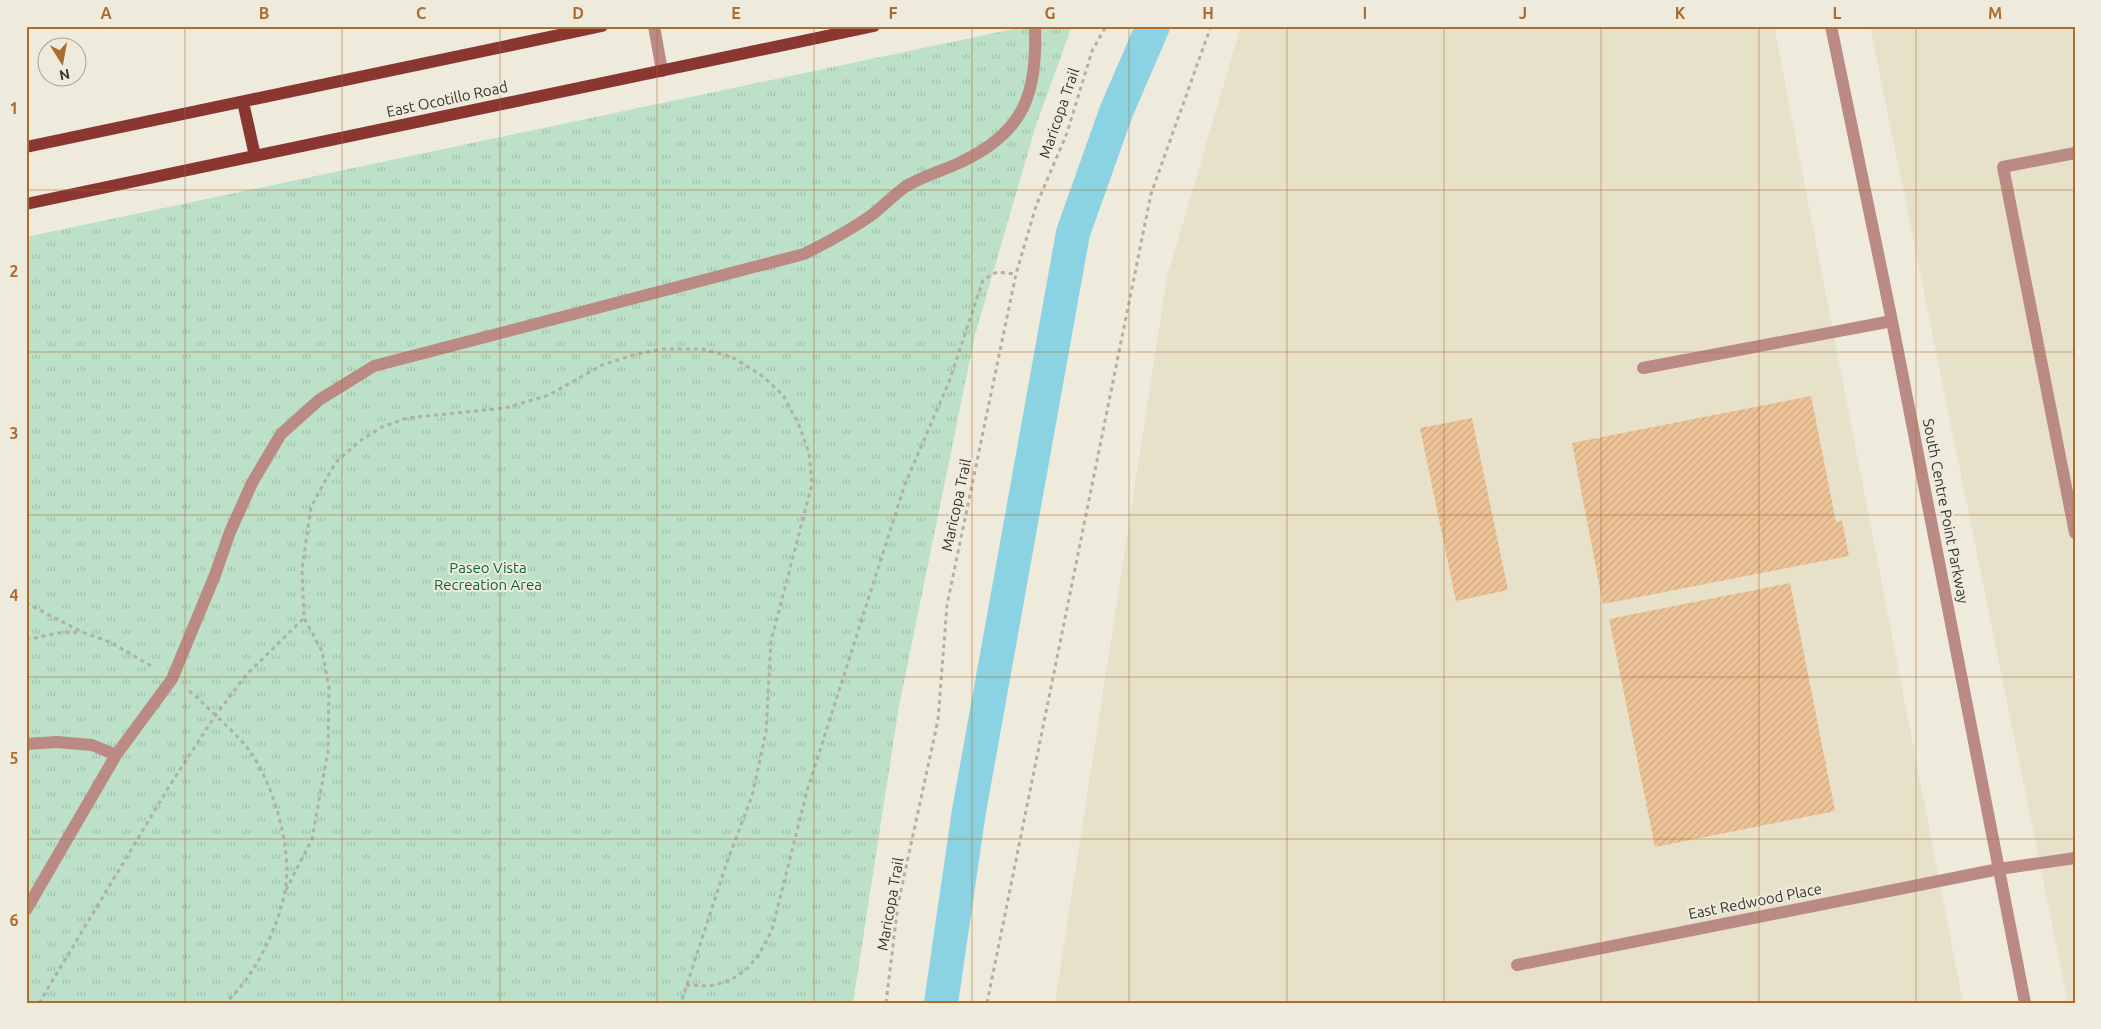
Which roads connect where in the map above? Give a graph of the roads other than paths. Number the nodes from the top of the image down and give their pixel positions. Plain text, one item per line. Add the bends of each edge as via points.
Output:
1 (602, 26) edge
2 (654, 26) edge
3 (874, 26) edge
4 (1034, 26) edge
5 (1831, 26) edge
6 (662, 71) junction
7 (243, 102) junction
8 (26, 147) edge
9 (2075, 153) edge
10 (255, 156) junction
11 (26, 204) edge
12 (1892, 321) junction
13 (1643, 368) dead end
14 (2075, 533) edge
15 (26, 744) edge
16 (116, 755) junction
17 (2075, 858) edge
18 (1999, 869) junction
19 (26, 910) edge
20 (1517, 965) dead end
21 (2025, 1003) edge

1 - 7 main road
2 - 6 street
3 - 6 main road, East Ocotillo Road
4 - 16 street via 1034,78 1027,102 1015,124 963,162 906,186 872,215 839,236 804,254 374,366 319,400 281,434 252,483 172,679
5 - 12 street, South Centre Point Parkway
6 - 10 main road, East Ocotillo Road
7 - 8 main road
7 - 10 main road
9 - 14 street via 2003,167
10 - 11 main road, East Ocotillo Road
12 - 13 street
12 - 18 street, South Centre Point Parkway
15 - 16 street via 92,745
16 - 19 street
17 - 18 street, East Redwood Place
18 - 20 street, East Redwood Place
18 - 21 street, South Centre Point Parkway

